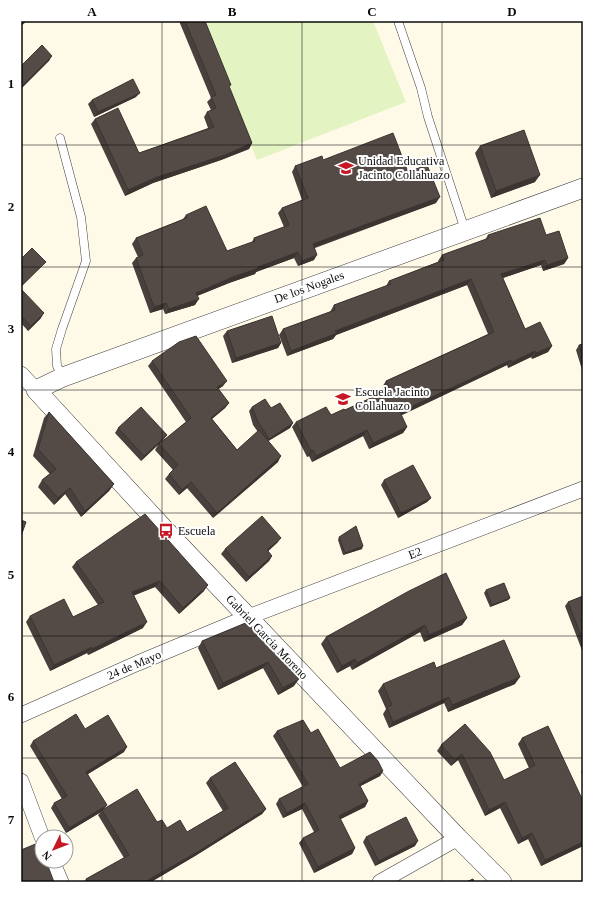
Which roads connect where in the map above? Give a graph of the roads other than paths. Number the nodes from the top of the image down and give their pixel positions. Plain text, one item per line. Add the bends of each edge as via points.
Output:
1 (398, 21) edge
2 (60, 138) dead end
3 (583, 188) edge
4 (465, 230) junction
5 (21, 374) edge
6 (64, 377) junction
7 (34, 388) junction
8 (583, 489) edge
9 (248, 617) junction
10 (21, 716) edge
11 (21, 781) edge
12 (39, 829) edge
13 (458, 838) junction
14 (55, 869) edge
15 (61, 882) edge
16 (380, 882) edge
17 (502, 882) edge

1 - 4 lane
2 - 6 lane via 81,218 86,261 56,349 57,366
3 - 4 street, De los Nogales
4 - 6 street, De los Nogales
5 - 7 street, Gabriel Garcia Moreno
6 - 7 street, De los Nogales
7 - 9 street, Gabriel Garcia Moreno
8 - 9 street, E2
9 - 10 street, 24 de Mayo
9 - 13 street, Gabriel Garcia Moreno
11 - 12 street
13 - 16 street
13 - 17 street, Gabriel Garcia Moreno
14 - 15 street

